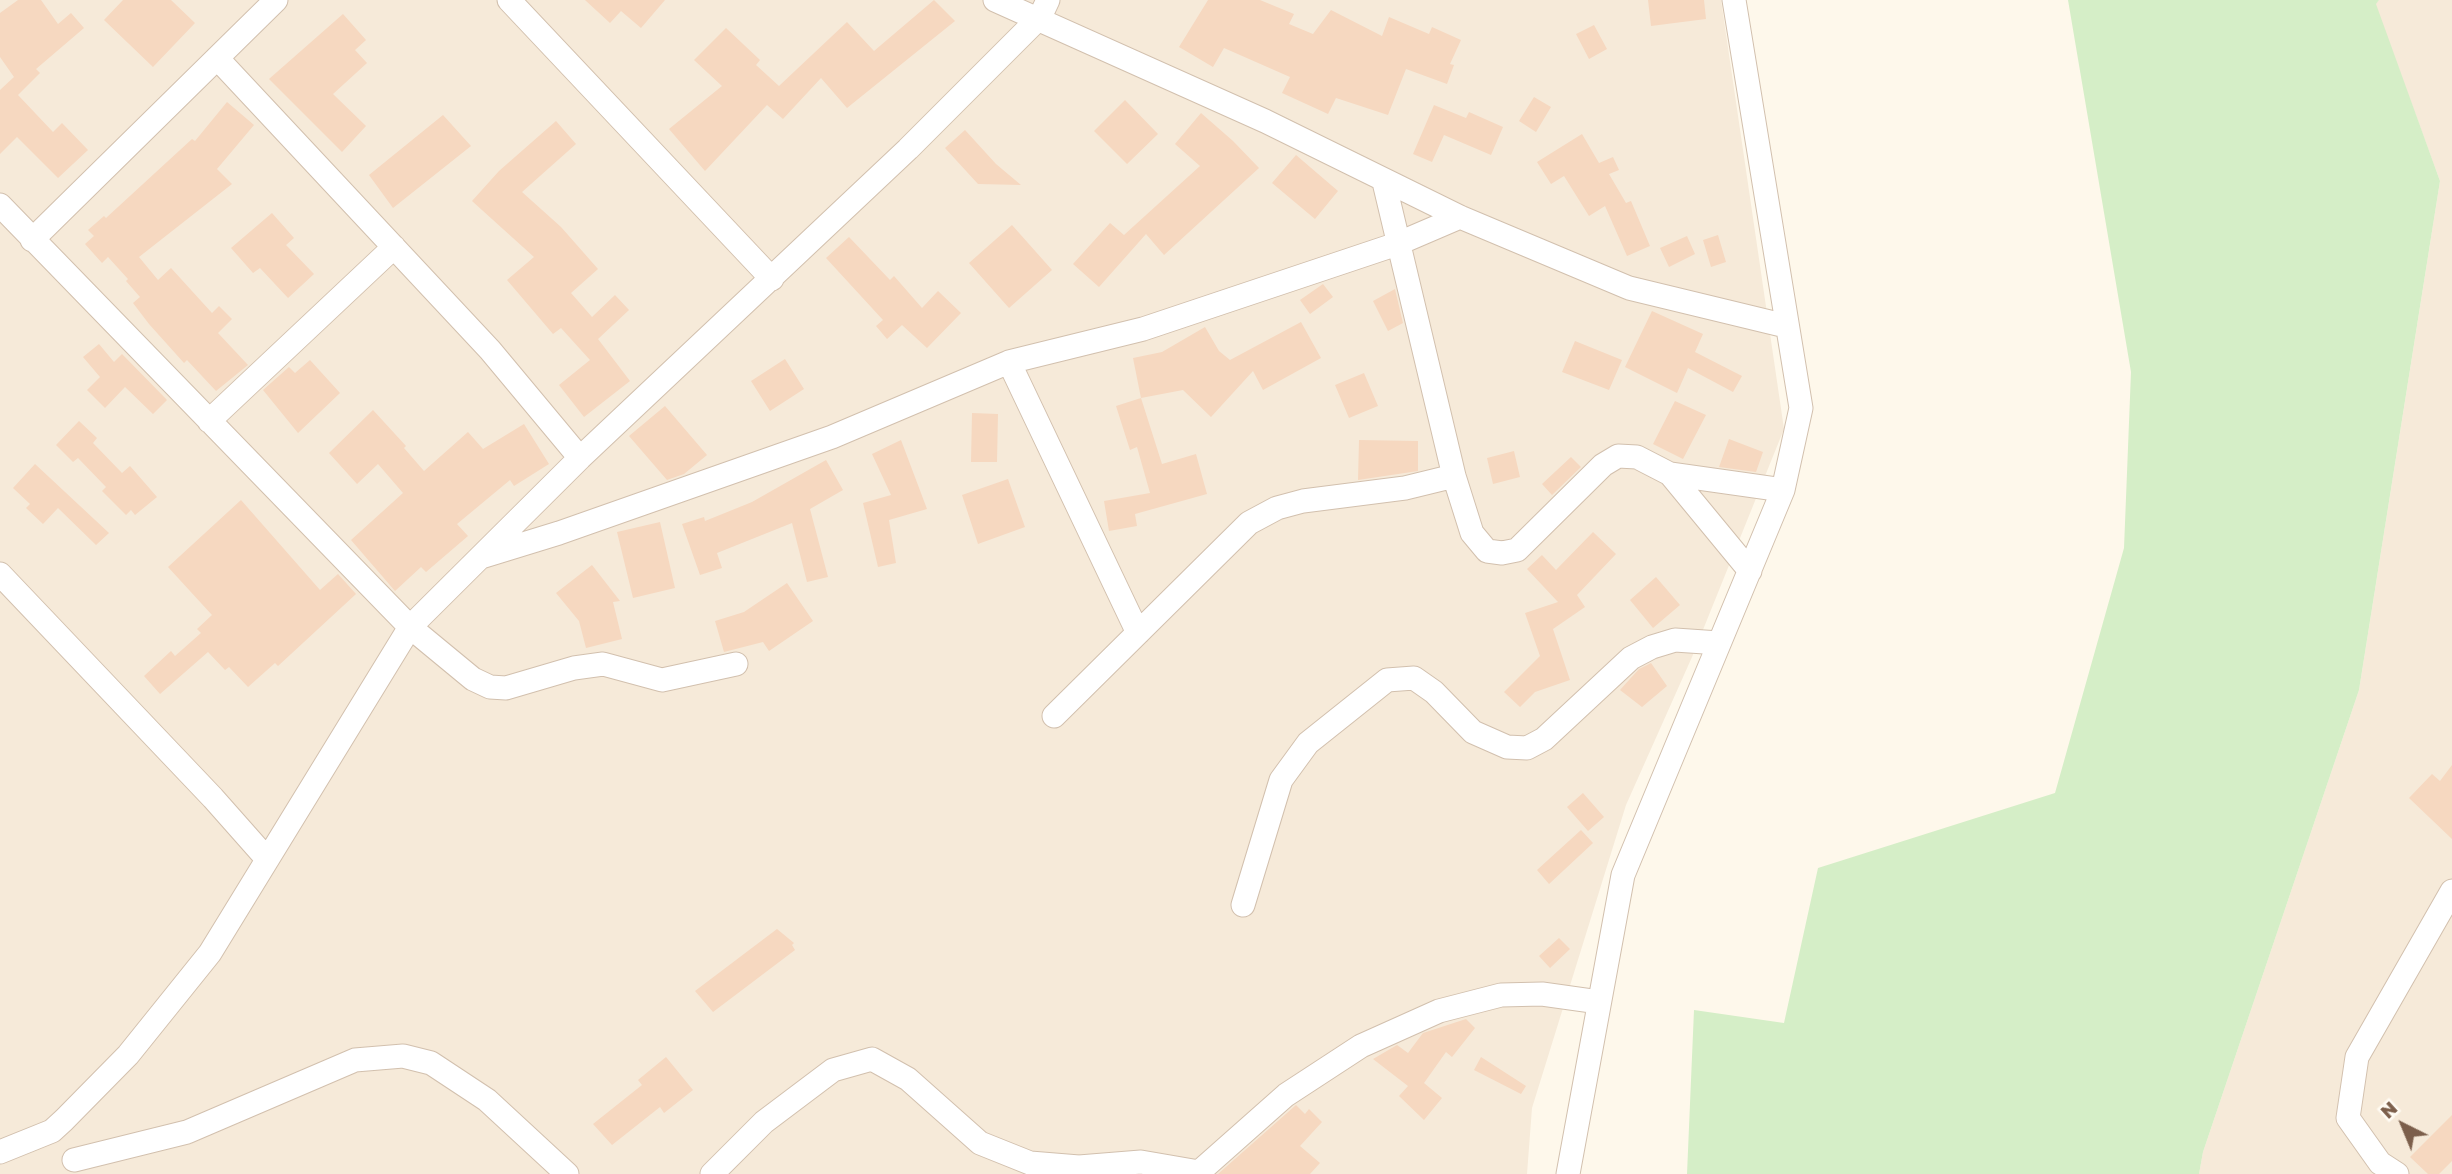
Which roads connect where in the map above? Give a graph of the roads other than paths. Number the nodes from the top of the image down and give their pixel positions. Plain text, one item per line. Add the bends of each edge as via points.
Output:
1 (276, 0) edge
2 (509, 0) edge
3 (995, 0) edge
4 (1734, 0) edge
5 (1044, 9) edge
6 (217, 58) junction
7 (1384, 182) junction
8 (0, 205) edge
9 (1460, 217) junction
10 (32, 240) junction
11 (1397, 243) junction
12 (394, 247) junction
13 (772, 279) junction
14 (1786, 326) junction
15 (1009, 362) junction
16 (209, 421) junction
17 (580, 458) junction
18 (1670, 474) junction
19 (1454, 476) junction
20 (1783, 490) junction
21 (478, 558) junction
22 (1751, 571) junction
23 (0, 574) edge
24 (410, 627) junction
25 (1139, 633) junction
26 (1719, 643) junction
27 (736, 664) dead end
28 (1054, 716) dead end
29 (267, 859) junction
30 (2452, 891) edge
31 (1243, 905) dead end
32 (1599, 1002) junction
33 (52, 1131) junction
34 (0, 1152) edge
35 (80, 1167) edge
36 (567, 1174) edge
37 (712, 1174) edge
38 (1568, 1174) edge
39 (2397, 1174) edge

1 - 6 street
2 - 13 street
3 - 5 street
4 - 14 street
5 - 7 street
5 - 13 street
6 - 10 street
6 - 12 street
7 - 9 street
7 - 11 street
8 - 10 street
9 - 11 street
9 - 14 street via 1629,288
10 - 16 street
11 - 15 street via 1143,329
11 - 19 street
12 - 16 street
12 - 17 street via 490,350
13 - 17 street
14 - 20 street via 1801,408
15 - 21 street via 832,437
15 - 25 street
16 - 24 street
17 - 21 street
18 - 19 street via 1637,457 1618,456 1602,465 1517,550 1502,553 1487,551 1472,533
18 - 20 street
18 - 22 street
19 - 25 street via 1277,508 1249,523
20 - 22 street
21 - 24 street
22 - 26 street
23 - 29 street
24 - 27 street via 473,680 489,687 506,688 603,664 662,680
24 - 29 street
25 - 28 street
26 - 31 street via 1675,640 1631,658 1544,739 1527,748 1507,747 1474,732 1413,678 1387,680 1308,743 1281,780
26 - 32 street via 1623,875
29 - 33 street via 211,953 128,1055
30 - 39 street via 2357,1057 2348,1118 2380,1163
32 - 37 street via 1542,994 1501,995 1439,1011 1361,1046 1286,1095 1199,1172 1141,1162 1079,1167 1030,1163 980,1143 908,1079 872,1059 833,1070 764,1122
32 - 38 street
33 - 34 street
33 - 35 street
35 - 36 street via 187,1132 355,1060 403,1056 431,1063 487,1100

